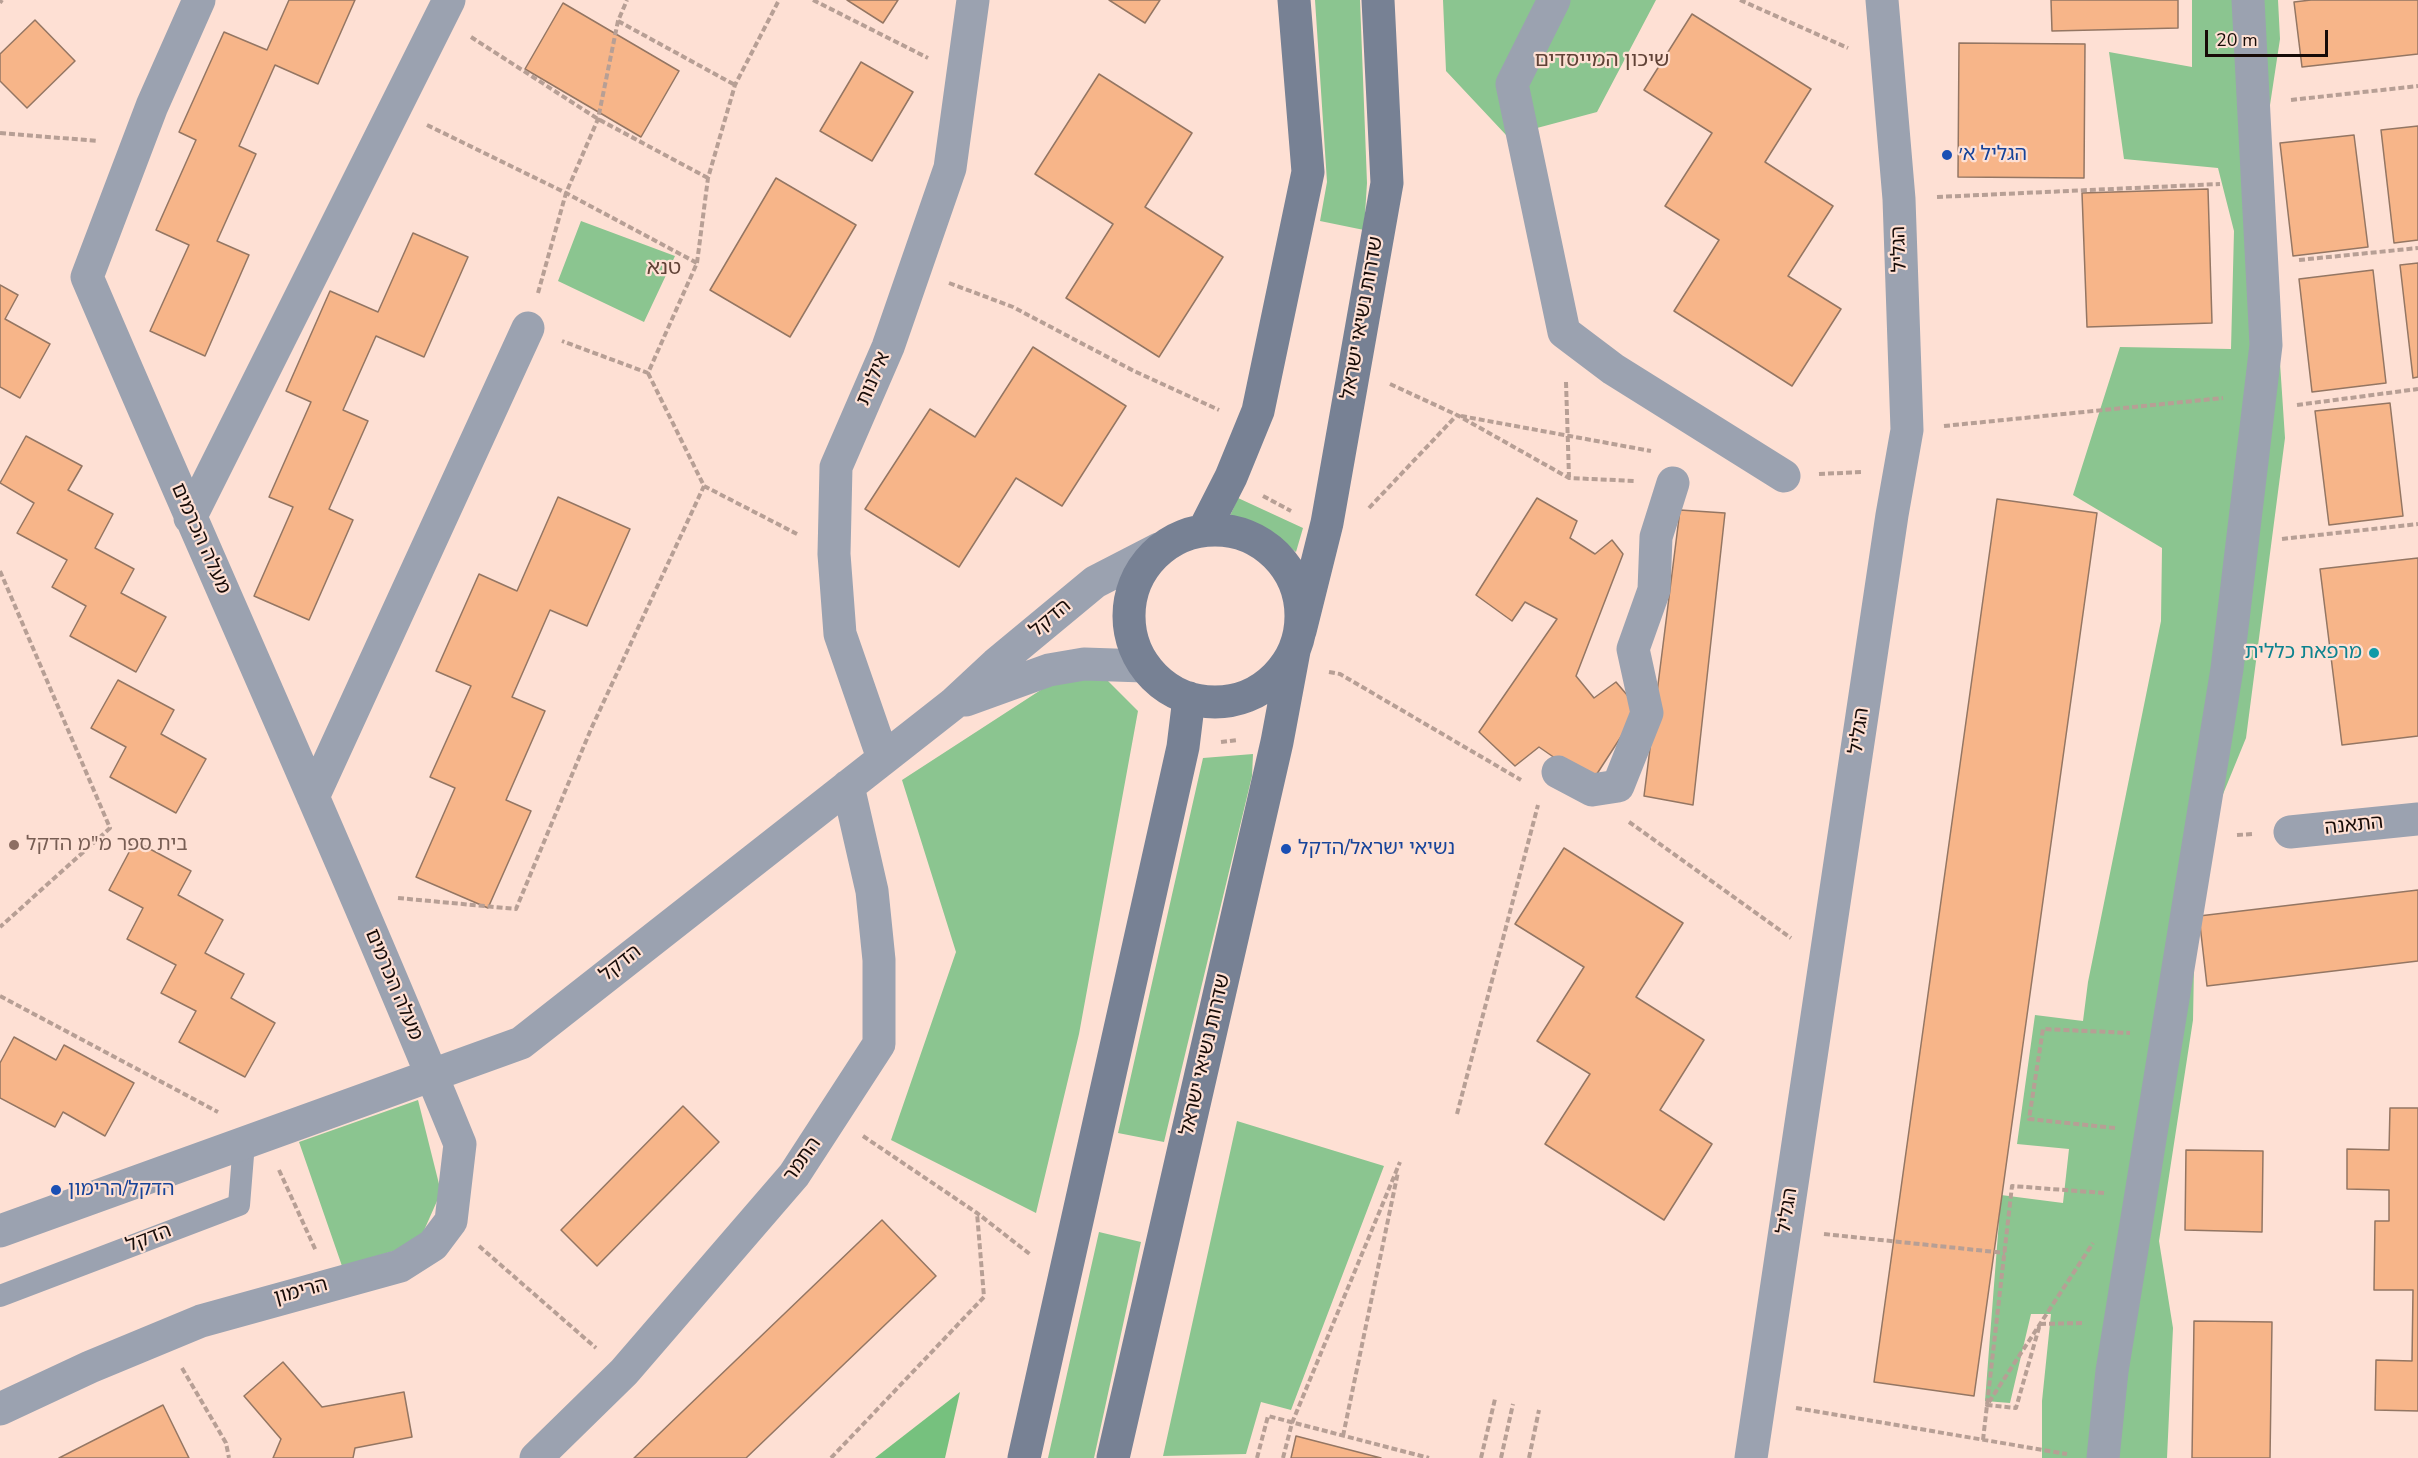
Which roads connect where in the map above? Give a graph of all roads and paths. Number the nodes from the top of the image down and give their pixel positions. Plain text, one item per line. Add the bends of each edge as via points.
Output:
1 (199, 0) edge
2 (627, 0) edge
3 (779, 0) edge
4 (813, 0) edge
5 (973, 0) edge
6 (1294, 0) edge
7 (1378, 0) edge
8 (1554, 0) edge
9 (1740, 0) edge
10 (1882, 0) edge
11 (2248, 0) edge
12 (445, 8) edge
13 (618, 21) junction
14 (1887, 65) junction
15 (963, 75) junction
16 (735, 85) junction
17 (2418, 86) edge
18 (2254, 104) junction
19 (394, 109) junction
20 (598, 119) junction
21 (0, 133) edge
22 (137, 144) junction
23 (708, 178) junction
24 (2230, 183) dead end
25 (566, 194) junction
26 (1899, 199) junction
27 (2418, 248) edge
28 (697, 263) junction
29 (2262, 264) junction
30 (914, 270) junction
31 (528, 328) junction
32 (1564, 332) junction
33 (1353, 368) junction
34 (648, 373) junction
35 (2418, 389) edge
36 (2260, 402) junction
37 (1457, 415) junction
38 (1252, 426) junction
39 (1907, 430) junction
40 (1568, 435) junction
41 (1655, 452) dead end
42 (1784, 476) dead end
43 (1569, 477) junction
44 (1673, 483) joint
45 (704, 486) junction
46 (1257, 493) dead end
47 (1367, 510) dead end
48 (1298, 514) dead end
49 (190, 518) junction
50 (2418, 524) edge
51 (1204, 530) junction
52 (2242, 544) junction
53 (1159, 549) junction
54 (834, 554) junction
55 (0, 572) edge
56 (1297, 641) junction
57 (1144, 666) junction
58 (1340, 674) dead end
59 (1189, 698) junction
60 (953, 704) junction
61 (1246, 739) dead end
62 (1216, 743) dead end
63 (883, 758) junction
64 (1550, 782) junction
65 (848, 786) junction
66 (313, 797) junction
67 (2418, 819) edge
68 (1625, 820) dead end
69 (2290, 832) joint
70 (2199, 837) junction
71 (354, 894) junction
72 (0, 927) edge
73 (1826, 963) junction
74 (0, 996) edge
75 (2167, 1035) junction
76 (432, 1076) junction
77 (1457, 1114) dead end
78 (833, 1116) junction
79 (2151, 1132) junction
80 (254, 1140) junction
81 (2141, 1196) junction
82 (977, 1213) junction
83 (451, 1221) junction
84 (1785, 1230) junction
85 (0, 1231) edge
86 (2098, 1234) dead end
87 (2005, 1253) junction
88 (1064, 1281) junction
89 (332, 1284) junction
90 (0, 1296) edge
91 (2088, 1323) dead end
92 (2040, 1324) junction
93 (163, 1337) junction
94 (624, 1372) junction
95 (1495, 1399) dead end
96 (1760, 1401) junction
97 (1513, 1404) dead end
98 (1987, 1405) junction
99 (0, 1409) edge
100 (1539, 1410) dead end
101 (1292, 1423) junction
102 (1343, 1436) junction
103 (1983, 1440) junction
104 (2090, 1457) edge
105 (229, 1458) edge
106 (536, 1458) edge
107 (831, 1458) edge
108 (1024, 1458) edge
109 (1113, 1458) edge
110 (1257, 1458) edge
111 (1283, 1458) edge
112 (1429, 1458) edge
113 (1481, 1458) edge
114 (1501, 1458) edge
115 (1529, 1458) edge
116 (1751, 1458) edge

1 - 22 street, מעלה הכרמים
2 - 13 path
3 - 16 path
4 - 15 path
5 - 15 street, אילנות
6 - 38 main road via 1308,172
7 - 33 main road, שדרות נשיאי ישראל via 1387,183
8 - 32 street via 1512,84
9 - 14 path
10 - 14 street, הגליל
11 - 18 street
12 - 19 street
12 - 20 path
13 - 16 path
13 - 20 path
14 - 26 street, הגליל
15 - 30 street, אילנות via 950,168
16 - 23 path
17 - 18 path
18 - 29 street
19 - 25 path
19 - 49 street
20 - 23 path
20 - 25 path
21 - 22 path
22 - 49 street, מעלה הכרמים via 87,277
23 - 28 path
24 - 26 path
25 - 28 path
25 - 31 path
26 - 39 street, הגליל
27 - 29 path
28 - 34 path
29 - 36 street via 2266,345
30 - 38 path via 1012,306
30 - 54 street, אילנות via 888,347 836,467
31 - 34 path
31 - 66 street
32 - 40 path
32 - 42 street via 1613,369
33 - 37 path
33 - 56 main road, שדרות נשיאי ישראל via 1327,523
34 - 45 path
35 - 36 path
36 - 39 path
36 - 52 street
37 - 40 path
37 - 43 path
37 - 47 path
38 - 51 main road
39 - 73 street, הגליל
40 - 41 path
40 - 43 path
43 - 44 path
44 - 64 street via 1656,537 1654,590 1633,649 1647,713 1618,786 1592,790
45 - 54 path
45 - 71 path via 591,729 516,909
46 - 48 path
49 - 66 street, מעלה הכרמים
50 - 52 path
51 - 53 main road via 1180,536
51 - 56 main road via 1232,531 1257,540 1278,556 1294,578 1301,604
52 - 70 street via 2227,669
53 - 57 main road via 1142,567 1132,590 1128,614 1132,642
53 - 60 street, הדקל via 1095,582
54 - 63 street, אילנות via 840,633
55 - 72 path via 110,828
56 - 59 main road via 1283,670 1250,695 1230,701
56 - 109 main road, שדרות נשיאי ישראל via 1275,753
57 - 59 main road via 1164,686
57 - 60 street, הדקל via 1084,663 1049,670
58 - 64 path
59 - 88 main road via 1183,747
60 - 63 street, הדקל
61 - 62 path
63 - 65 street, הדקל
64 - 77 path
65 - 76 street, הדקל via 521,1043
65 - 78 street, התמר via 872,891 879,960 879,1044
66 - 71 street, מעלה הכרמים
67 - 69 street, התאנה
68 - 73 path
69 - 70 path
70 - 75 street
71 - 76 street, מעלה הכרמים
73 - 84 street, הגליל
74 - 80 path
75 - 79 street
75 - 79 path via 2043,1029 2041,1040 2029,1119
76 - 80 street, הדקל
76 - 83 street via 460,1144
78 - 82 path
78 - 94 street, התמר via 794,1175
79 - 81 street
80 - 85 street, הדקל
80 - 89 path
80 - 90 lane, הדקל via 239,1205
81 - 87 path via 2012,1186
81 - 104 street via 2112,1371
82 - 88 path
82 - 107 path via 984,1297
83 - 89 street, הרימון via 433,1245 400,1266
83 - 94 path
84 - 87 path
84 - 96 street, הגליל
86 - 92 path
87 - 98 path
88 - 108 main road
89 - 93 street, הרימון via 201,1321
91 - 92 path
92 - 98 path
92 - 98 path via 2016,1408
93 - 99 street, הרימון
93 - 105 path via 226,1443
94 - 106 street, התמר
95 - 113 path
96 - 103 path
96 - 116 street, הגליל
97 - 114 path
98 - 103 path
100 - 115 path
101 - 102 path
101 - 102 path via 1400,1162
101 - 110 path via 1268,1416
101 - 111 path
102 - 112 path
103 - 104 path

